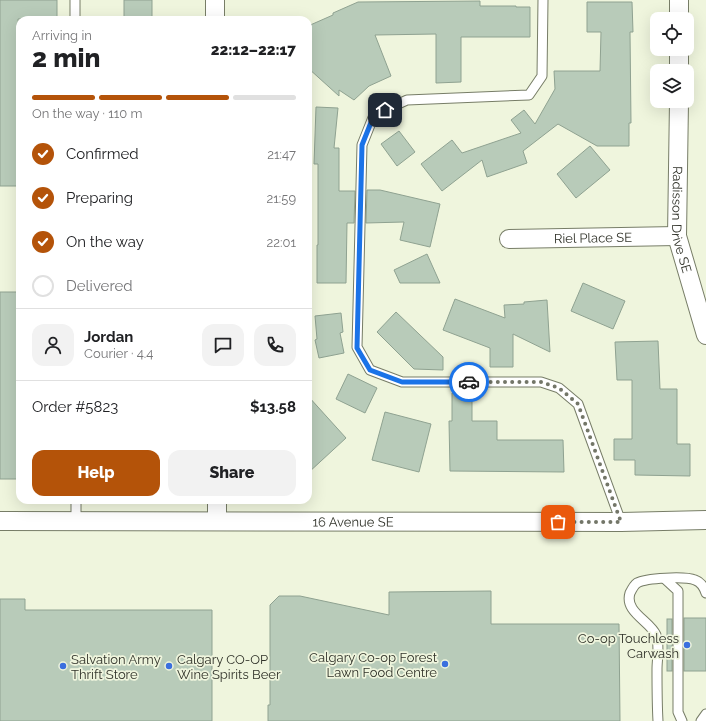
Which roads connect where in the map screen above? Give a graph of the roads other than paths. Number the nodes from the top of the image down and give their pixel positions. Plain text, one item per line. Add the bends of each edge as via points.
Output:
1 (75, 0) edge
2 (215, 0) edge
3 (543, 0) edge
4 (679, 0) edge
5 (679, 12) edge
6 (75, 16) edge
7 (215, 16) edge
8 (679, 108) edge
9 (677, 236) junction
10 (509, 239) dead end
11 (706, 335) edge
12 (76, 504) edge
13 (216, 504) edge
14 (706, 520) edge
15 (0, 521) edge
16 (76, 521) junction
17 (216, 521) junction
18 (621, 522) junction
19 (665, 578) junction
20 (706, 593) edge
21 (706, 714) edge
22 (658, 721) edge
23 (682, 721) edge
24 (702, 721) edge

1 - 6 lane
2 - 7 street
3 - 18 lane via 542,76 529,95 407,100 374,115 362,145 357,348 370,370 402,382 541,382 559,388 578,404
4 - 5 street
8 - 9 street, Radisson Drive SE
9 - 10 street, Riel Place SE
9 - 11 street, Radisson Drive SE
12 - 16 lane
13 - 17 street
14 - 18 street, 16 Avenue SE
15 - 16 street, 16 Avenue SE
16 - 17 street, 16 Avenue SE
17 - 18 street, 16 Avenue SE
19 - 20 lane via 696,580
19 - 22 lane via 638,583 633,587 629,599 633,610 656,635
19 - 23 lane via 678,591 678,712
21 - 24 lane

